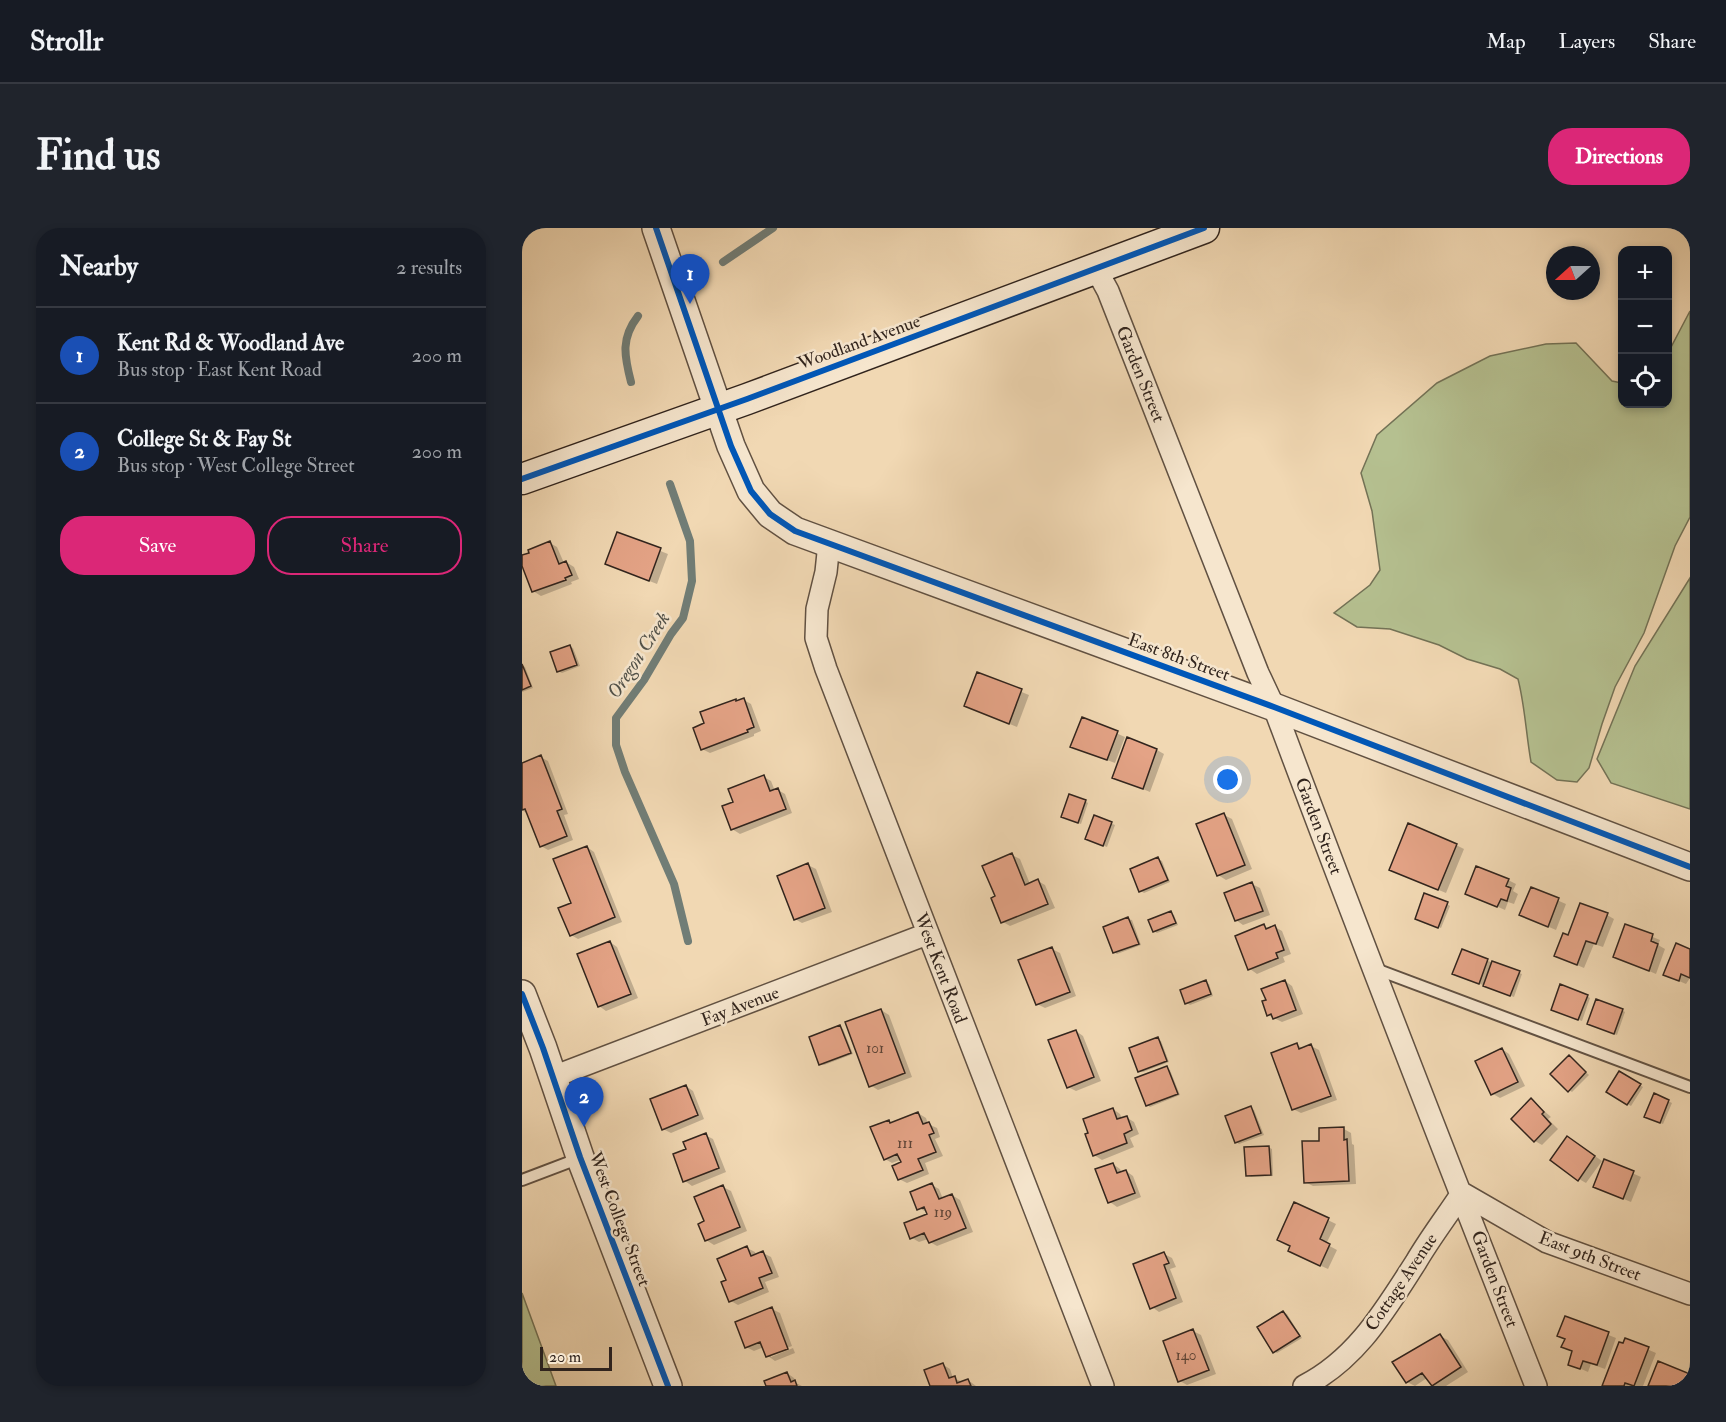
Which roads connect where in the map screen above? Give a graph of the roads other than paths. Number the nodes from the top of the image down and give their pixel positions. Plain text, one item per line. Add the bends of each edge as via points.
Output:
1 (656, 228) edge
2 (1204, 228) edge
3 (1096, 269) junction
4 (719, 409) junction
5 (522, 479) edge
6 (829, 543) junction
7 (1274, 707) junction
8 (1690, 867) edge
9 (927, 934) junction
10 (1372, 968) junction
11 (522, 994) edge
12 (553, 1077) junction
13 (1690, 1087) edge
14 (580, 1157) junction
15 (522, 1180) edge
16 (1462, 1193) junction
17 (1690, 1294) edge
18 (1313, 1384) edge
19 (668, 1386) edge
20 (1103, 1386) edge
21 (1536, 1386) edge

1 - 4 street, East 8th Street
2 - 3 main road, Woodland Avenue
3 - 4 main road, Woodland Avenue
3 - 7 street, Garden Street
4 - 5 main road, Woodland Avenue
4 - 6 street, East 8th Street via 751,491 770,514 795,531
6 - 7 street, East 8th Street
6 - 9 street, West Kent Road via 816,638
7 - 8 street, East 8th Street
7 - 10 street, Garden Street
9 - 12 street, Fay Avenue
9 - 20 street, West Kent Road
10 - 13 lane
10 - 16 street, Garden Street
11 - 12 street, West College Street
12 - 14 street, West College Street
14 - 15 lane
14 - 19 street, West College Street
16 - 17 street, East 9th Street via 1547,1242
16 - 18 street, Cottage Avenue via 1377,1323
16 - 21 street, Garden Street

